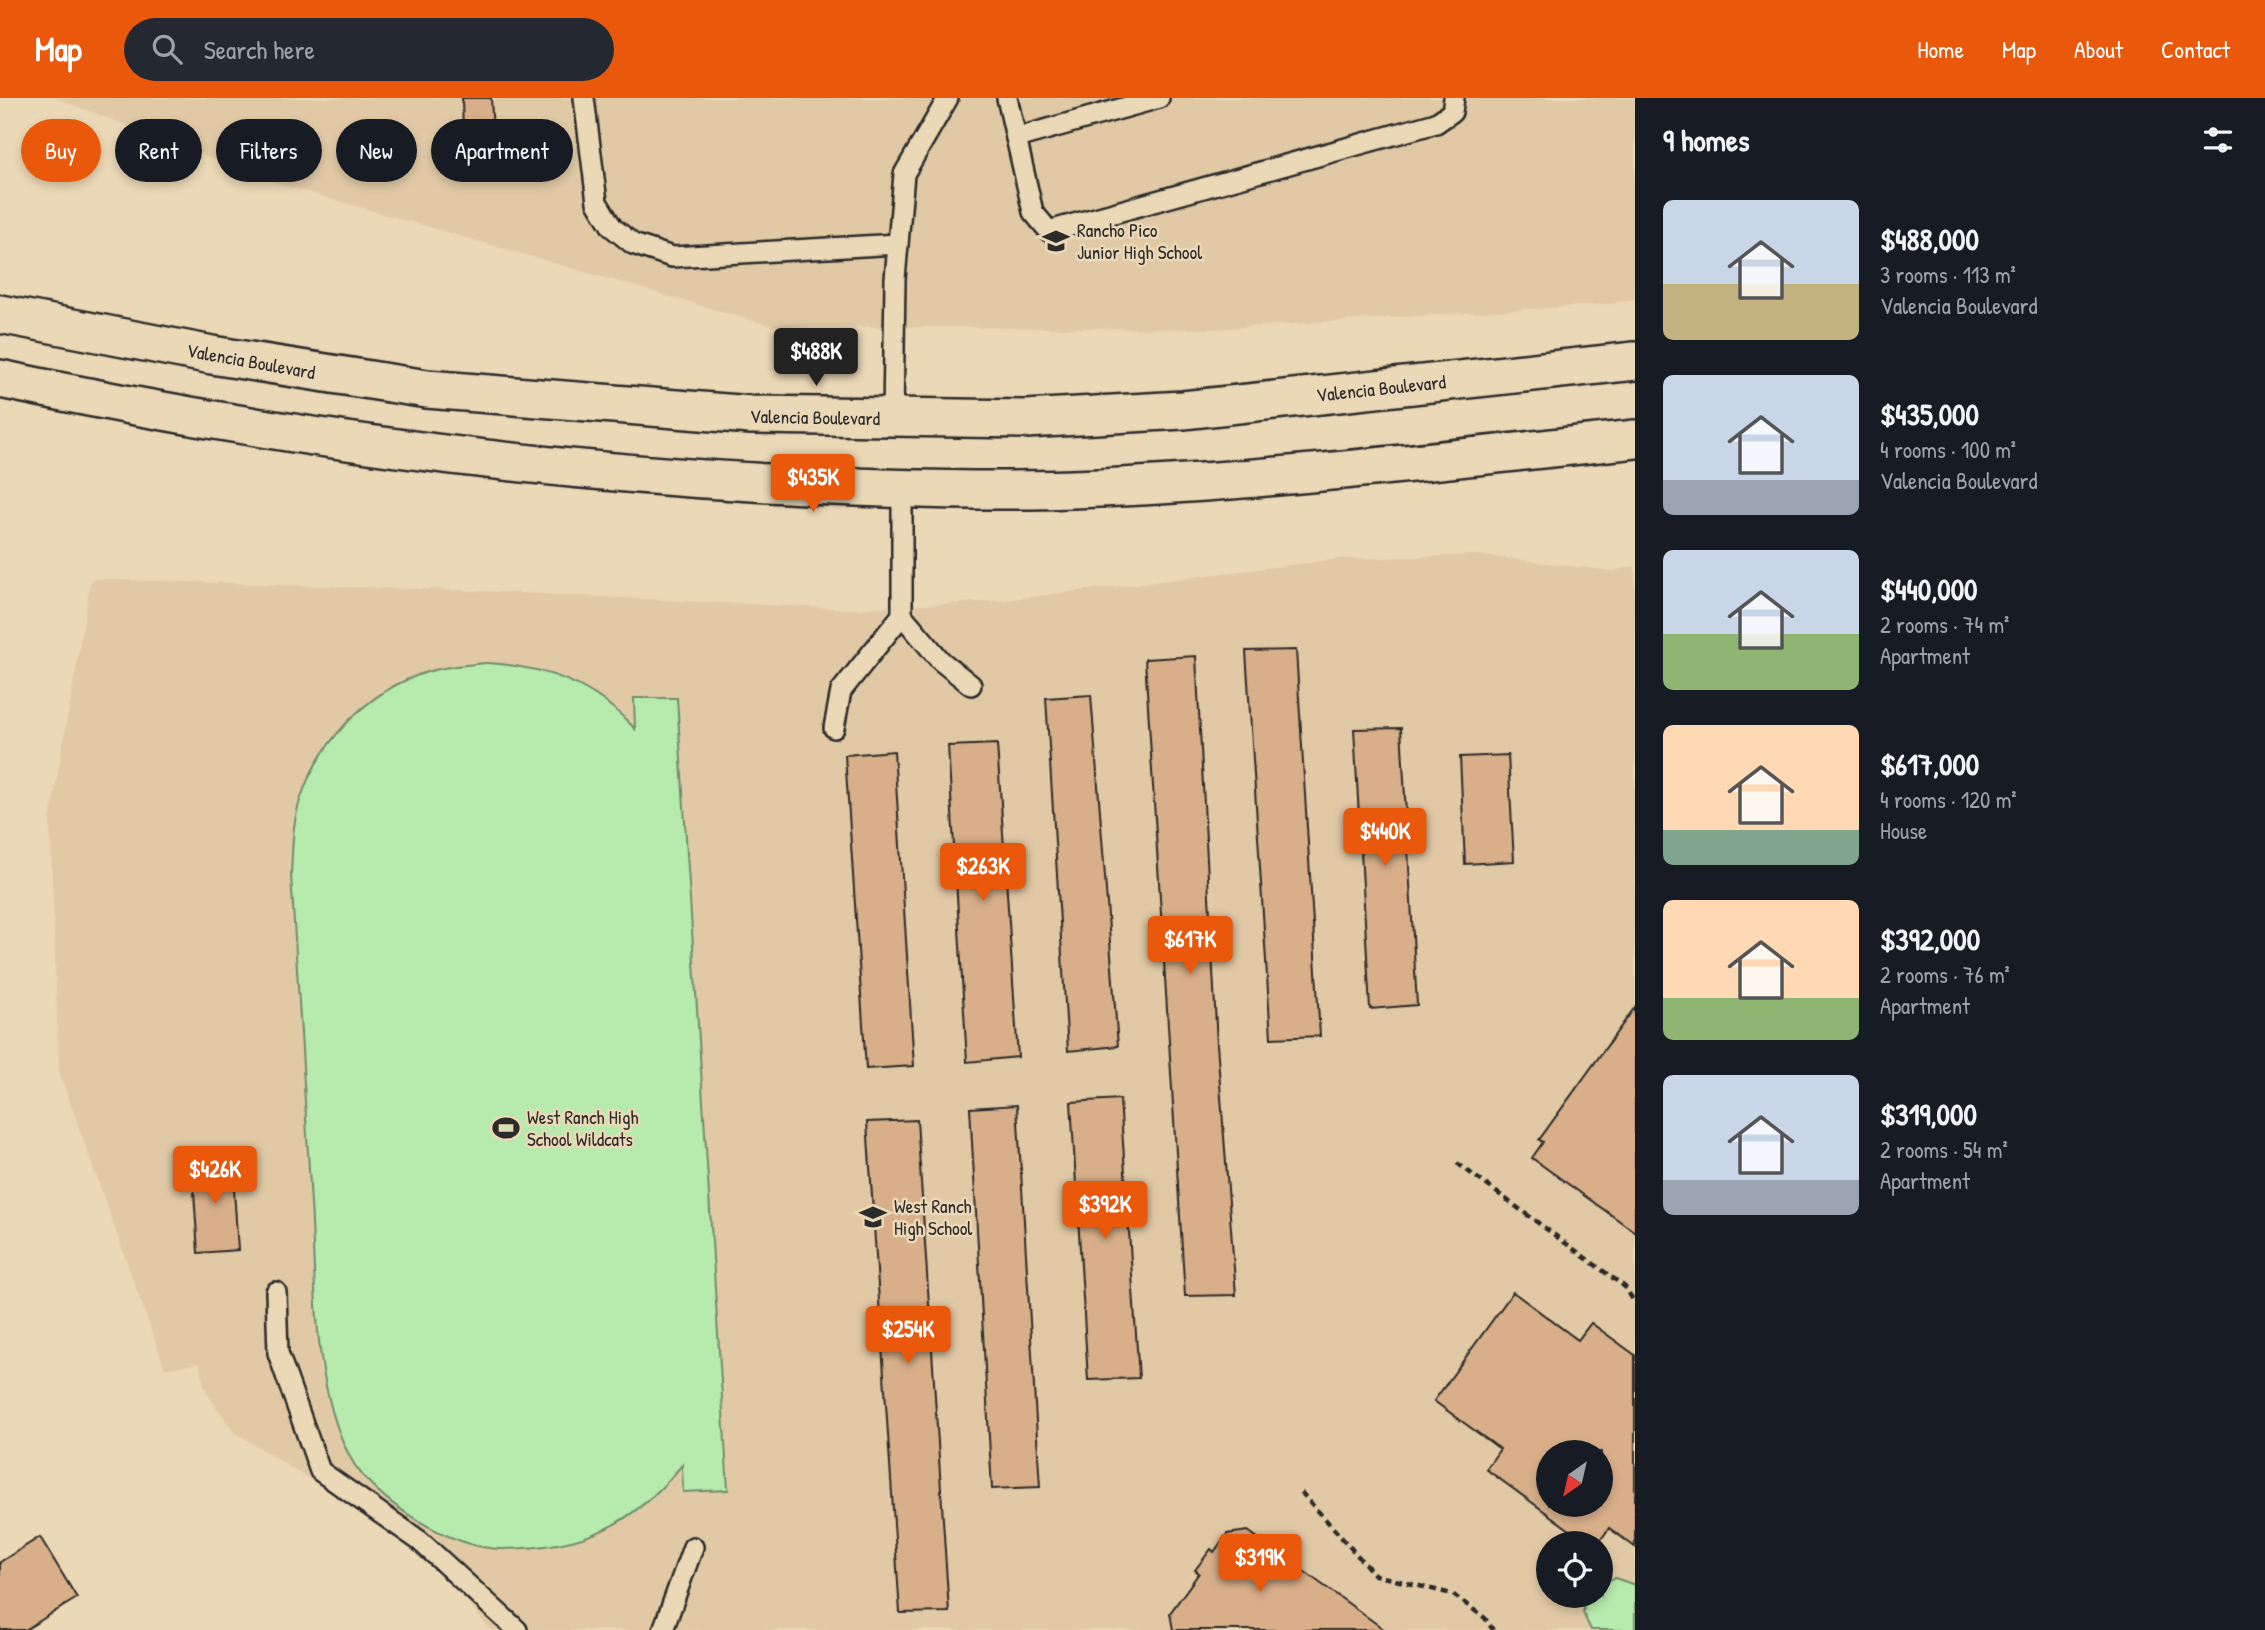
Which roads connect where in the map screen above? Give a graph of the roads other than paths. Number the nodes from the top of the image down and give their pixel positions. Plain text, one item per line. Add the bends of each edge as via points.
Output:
1 (584, 98) edge
2 (948, 98) edge
3 (1007, 98) edge
4 (1159, 98) edge
5 (1454, 98) edge
6 (1016, 138) junction
7 (898, 244) junction
8 (0, 314) edge
9 (1635, 361) edge
10 (0, 379) edge
11 (893, 419) junction
12 (1635, 439) edge
13 (902, 489) junction
14 (902, 615) junction
15 (971, 685) dead end
16 (834, 728) dead end
17 (276, 1292) dead end
18 (693, 1547) dead end
19 (517, 1630) edge
20 (663, 1630) edge

1 - 7 lane via 597,202 612,228 634,244 672,257
2 - 7 lane via 904,174
3 - 6 lane
4 - 6 lane
5 - 6 lane via 1452,112 1436,123 1049,231 1033,212
7 - 11 lane
8 - 11 street, Valencia Boulevard via 212,355 427,389 751,415
9 - 11 street, Valencia Boulevard via 1183,410 1026,419
10 - 13 street via 256,428 435,455 592,472
12 - 13 street via 1276,477 1096,488
13 - 14 lane
14 - 15 lane via 941,662
14 - 16 lane via 841,691
17 - 19 lane via 278,1353 320,1471 420,1541
18 - 20 lane

